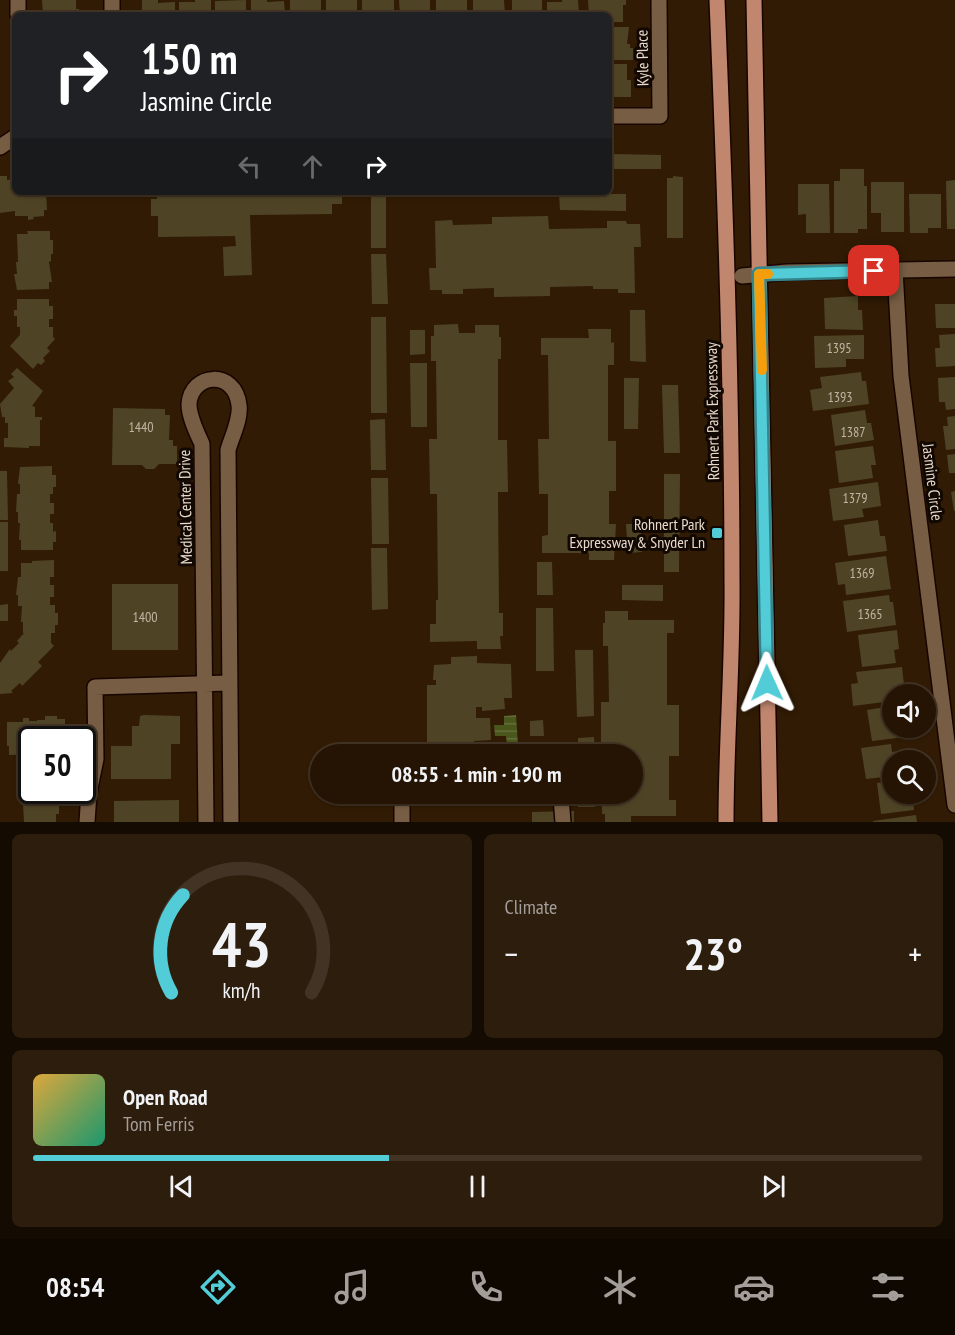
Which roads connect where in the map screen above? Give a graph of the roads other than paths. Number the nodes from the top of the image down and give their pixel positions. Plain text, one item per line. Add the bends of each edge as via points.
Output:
1 (659, 0) edge
2 (717, 0) edge
3 (754, 0) edge
4 (612, 116) edge
5 (955, 268) edge
6 (895, 270) junction
7 (759, 274) junction
8 (742, 276) dead end
9 (229, 683) junction
10 (205, 684) junction
11 (949, 702) edge
12 (402, 804) edge
13 (562, 804) edge
14 (955, 805) edge
15 (87, 822) edge
16 (206, 822) edge
17 (231, 822) edge
18 (402, 822) edge
19 (564, 822) edge
20 (726, 822) edge
21 (770, 822) edge

1 - 4 street, Kyle Place via 660,116
2 - 20 main road, Rohnert Park Expressway via 723,108 732,572
3 - 7 main road
5 - 6 street
6 - 7 street
6 - 11 street, Jasmine Circle via 901,376
7 - 8 street
7 - 21 main road
9 - 10 street
9 - 10 street, Medical Center Drive via 228,450 239,404 234,388 214,379 200,383 189,406 202,444
9 - 17 street, Medical Center Drive
10 - 15 street via 95,687 96,759
10 - 16 street, Medical Center Drive
11 - 14 street, Jasmine Circle
12 - 18 street
13 - 19 street

